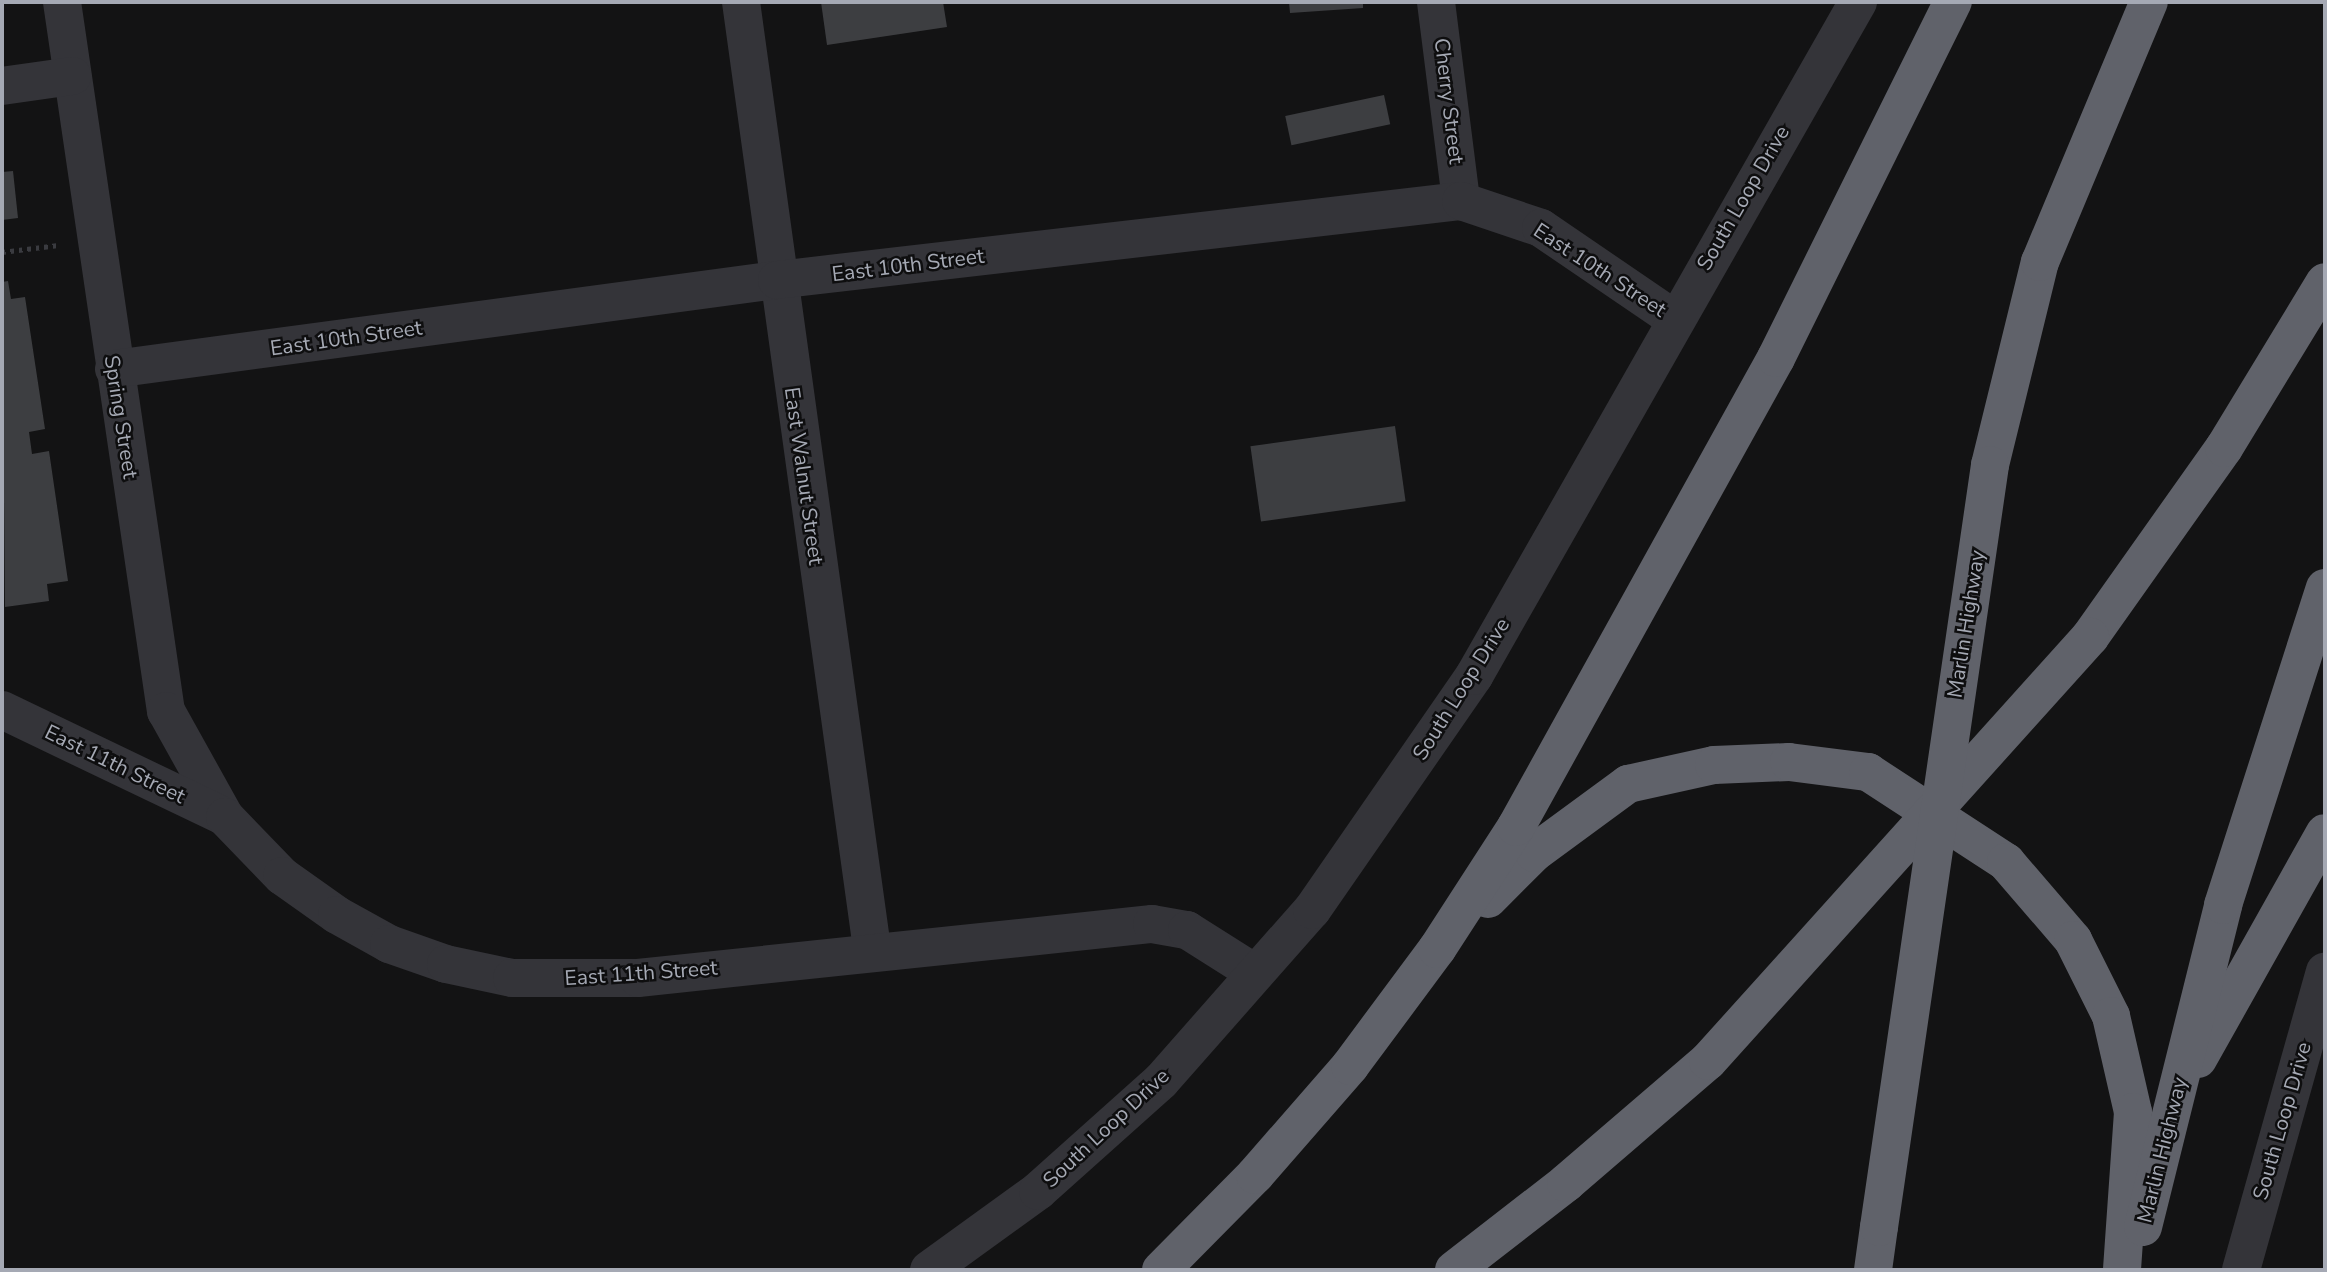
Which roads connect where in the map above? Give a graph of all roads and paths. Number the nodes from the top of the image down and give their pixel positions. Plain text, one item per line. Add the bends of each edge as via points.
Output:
1 (62, 2) edge
2 (741, 2) edge
3 (1436, 2) edge
4 (1858, 2) edge
5 (1953, 2) edge
6 (2149, 2) edge
7 (72, 76) junction
8 (2, 86) edge
9 (1461, 201) junction
10 (67, 243) dead end
11 (2, 252) edge
12 (777, 280) junction
13 (2325, 282) edge
14 (1674, 318) junction
15 (114, 369) junction
16 (2325, 588) edge
17 (2, 709) edge
18 (225, 817) junction
19 (2325, 833) edge
20 (872, 949) junction
21 (1437, 949) junction
22 (2325, 972) edge
23 (1255, 973) junction
24 (2173, 1104) junction
25 (929, 1270) edge
26 (1161, 1270) edge
27 (1454, 1270) edge
28 (1873, 1270) edge
29 (2122, 1270) edge
30 (2132, 1270) edge
31 (2241, 1270) edge

1 - 7 street, Spring Street
2 - 12 street, East Walnut Street
3 - 9 street, Cherry Street
4 - 14 street, South Loop Drive
5 - 21 highway via 1776,358 1548,772
6 - 28 highway, Marlin Highway, bridge via 2040,262 1990,465
7 - 8 street
7 - 15 street, Spring Street
9 - 12 street, East 10th Street
9 - 14 street, East 10th Street via 1541,228
10 - 11 path
12 - 15 street, East 10th Street
12 - 20 street, East Walnut Street
13 - 27 highway, bridge via 2224,448 2090,637 1708,1060 1566,1183
14 - 23 street, South Loop Drive via 1474,676 1312,910
15 - 18 street, Spring Street via 166,711
16 - 24 highway, Marlin Highway via 2222,905
17 - 18 street, East 11th Street
18 - 20 street, East 11th Street via 282,876 337,915 389,944 486,973 580,981 638,978
19 - 24 highway
20 - 23 street, East 11th Street via 1152,924 1187,930
21 - 26 highway via 1341,1076 1255,1175
21 - 29 highway via 1534,853 1628,784 1714,765 1789,762 1868,772 2006,862 2073,940 2111,1016 2133,1112
22 - 31 street, South Loop Drive
23 - 25 street, South Loop Drive via 1151,1090 1038,1191
24 - 30 highway, Marlin Highway

